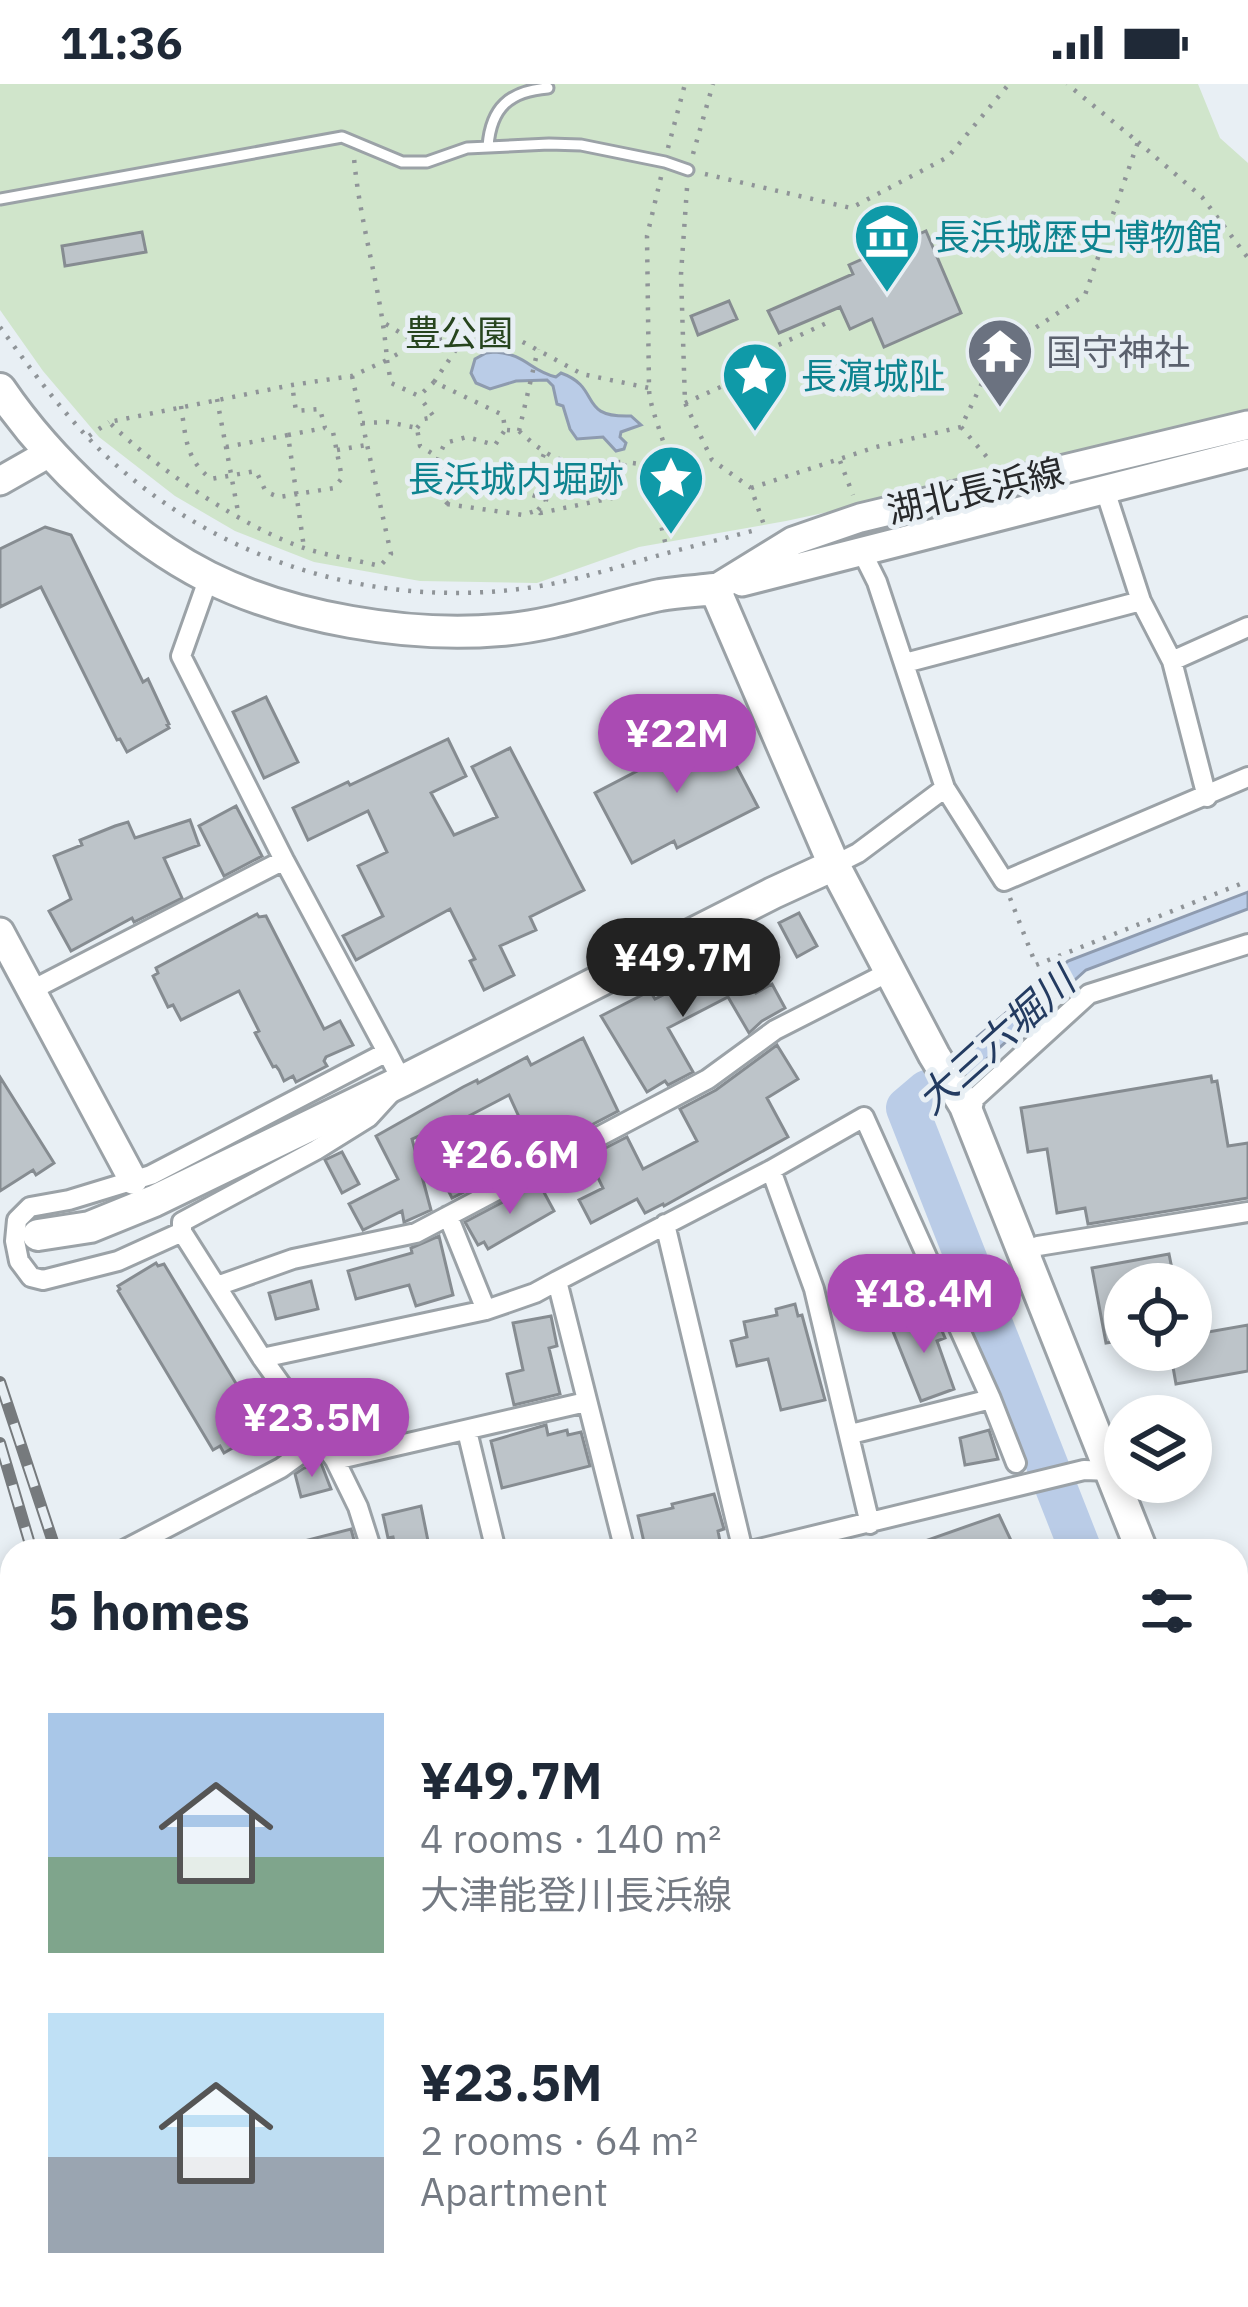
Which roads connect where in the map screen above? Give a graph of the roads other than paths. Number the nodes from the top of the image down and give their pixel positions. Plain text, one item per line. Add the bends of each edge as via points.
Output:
1 (548, 88) dead end
2 (488, 146) junction
3 (688, 170) road end
4 (0, 199) edge
5 (0, 389) edge
6 (1248, 425) edge
7 (51, 452) junction
8 (1248, 453) edge
9 (0, 481) edge
10 (1105, 490) junction
11 (862, 552) junction
12 (209, 577) junction
13 (715, 589) junction
14 (1141, 601) junction
15 (1248, 627) edge
16 (1172, 661) junction
17 (905, 663) junction
18 (1248, 777) edge
19 (945, 788) junction
20 (1207, 796) junction
21 (284, 860) junction
22 (834, 865) junction
23 (0, 932) edge
24 (1248, 944) edge
25 (889, 972) junction
26 (30, 991) junction
27 (387, 1052) junction
28 (401, 1082) junction
29 (968, 1111) junction
30 (771, 1170) junction
31 (134, 1180) junction
32 (1248, 1212) edge
33 (448, 1216) junction
34 (665, 1224) junction
35 (182, 1232) junction
36 (38, 1235) dead end
37 (1026, 1256) junction
38 (557, 1281) junction
39 (217, 1286) junction
40 (486, 1310) junction
41 (262, 1358) junction
42 (991, 1399) junction
43 (586, 1402) junction
44 (467, 1431) junction
45 (851, 1434) junction
46 (321, 1439) junction
47 (1104, 1452) edge
48 (335, 1460) junction
49 (1016, 1463) dead end
50 (1104, 1471) edge
51 (1124, 1503) edge
52 (870, 1524) junction
53 (145, 1539) edge
54 (368, 1539) edge
55 (493, 1539) edge
56 (622, 1539) edge
57 (744, 1539) edge
58 (802, 1539) edge
59 (1137, 1539) edge

1 - 2 lane via 512,97 498,111
2 - 3 lane via 581,146
2 - 4 lane via 415,163 342,137
5 - 7 main road
6 - 13 main road, 湖北長浜線 via 860,518 793,541
7 - 9 main road
7 - 12 main road via 152,542
8 - 10 main road, 湖北長浜線
10 - 11 main road, 湖北長浜線
10 - 14 street
11 - 13 main road, 湖北長浜線
11 - 17 street
12 - 13 main road via 272,602 411,630 500,630
12 - 21 street via 181,656
13 - 22 main road
14 - 16 street
14 - 17 street
15 - 16 street
16 - 20 street
17 - 19 street
18 - 20 street
19 - 20 street via 1004,881
19 - 22 street
21 - 26 street
21 - 27 street
22 - 25 main road
22 - 28 main road
23 - 26 main road
24 - 29 street via 1089,994
25 - 29 main road
25 - 33 street
26 - 31 main road
27 - 28 street
27 - 31 street
28 - 35 street via 369,1118 182,1222
28 - 36 main road via 154,1202 90,1227
29 - 37 main road
30 - 34 street
30 - 42 street via 864,1117
30 - 45 street via 814,1289
31 - 35 street via 30,1207 17,1220 15,1241 31,1276 44,1280 118,1261
32 - 37 street via 1038,1246
33 - 39 street via 416,1233 293,1259
33 - 40 street
34 - 38 street
34 - 57 street
35 - 39 street
37 - 47 main road
38 - 40 street
38 - 43 street
39 - 41 street
40 - 41 street
41 - 46 street
42 - 45 street
42 - 49 street
43 - 44 street
43 - 56 street
44 - 48 street
44 - 55 street
45 - 52 street
46 - 48 street
46 - 53 street
48 - 54 street
50 - 52 street
51 - 59 main road
52 - 58 street

